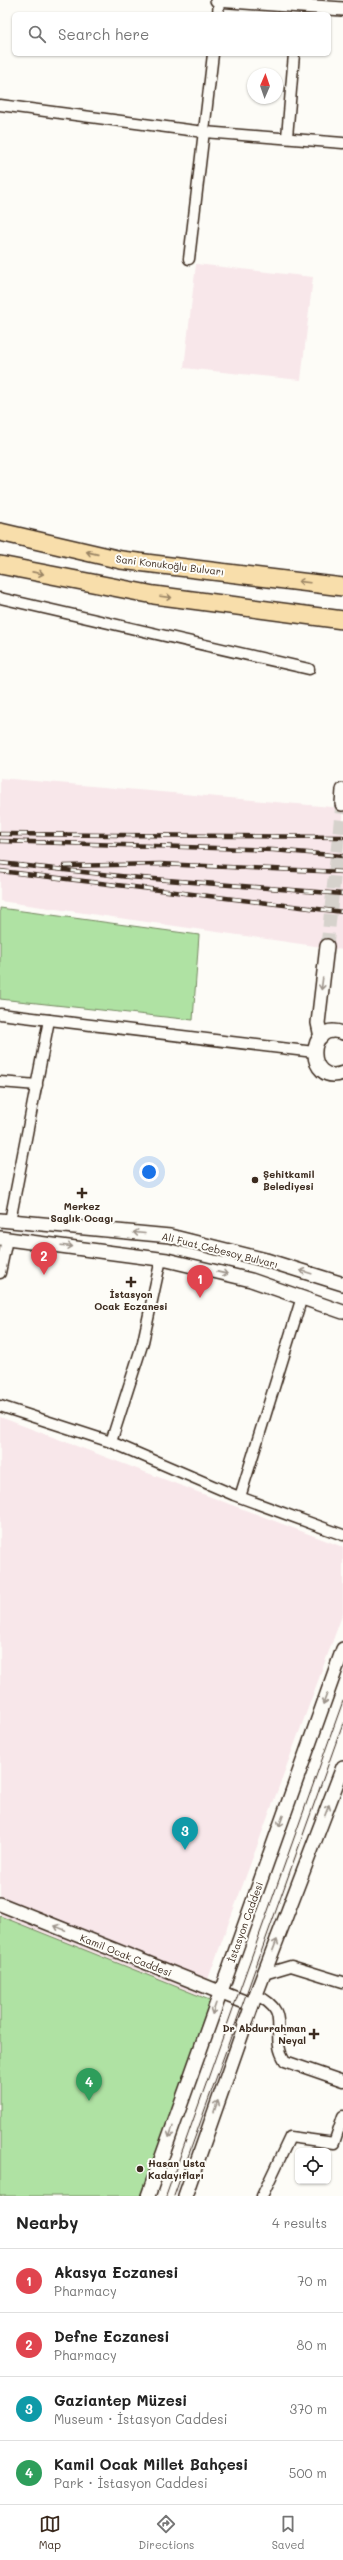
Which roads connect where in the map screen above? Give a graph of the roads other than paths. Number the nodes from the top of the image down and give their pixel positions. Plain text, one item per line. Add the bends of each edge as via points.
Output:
1 (219, 0) edge
2 (300, 6) edge
3 (343, 9) edge
4 (218, 12) edge
5 (213, 56) edge
6 (294, 56) edge
7 (0, 105) edge
8 (204, 132) junction
9 (287, 137) junction
10 (343, 143) edge
11 (189, 259) dead end
12 (0, 532) edge
13 (0, 565) edge
14 (343, 587) edge
15 (0, 598) edge
16 (343, 620) edge
17 (309, 669) dead end
18 (343, 790) edge
19 (342, 804) dead end
20 (327, 946) tunnel mouth
21 (0, 1014) edge
22 (49, 1020) junction
23 (343, 1033) edge
24 (321, 1037) junction
25 (314, 1052) junction
26 (343, 1073) edge
27 (0, 1082) edge
28 (37, 1085) junction
29 (5, 1220) edge
30 (4, 1239) edge
31 (161, 1259) junction
32 (0, 1273) edge
33 (343, 1284) edge
34 (302, 1297) junction
35 (343, 1312) edge
36 (0, 1406) edge
37 (111, 1442) junction
38 (240, 1497) junction
39 (343, 1535) edge
40 (343, 1649) edge
41 (343, 1767) edge
42 (0, 1904) edge
43 (264, 1974) junction
44 (343, 1982) edge
45 (220, 1993) junction
46 (254, 2000) junction
47 (343, 2081) edge
48 (343, 2116) edge
49 (148, 2196) edge
50 (185, 2196) edge
51 (262, 2196) edge

1 - 2 street
1 - 4 street
2 - 3 street
5 - 8 street
6 - 9 street
7 - 8 street
8 - 9 street
8 - 11 street
9 - 10 street
14 -> 12 highway, Sani Konukoğlu Bulvarı via 121,560
13 -> 16 highway via 154,595
15 - 17 street
18 - 19 street
20 -> 24 street via 318,1023
21 - 22 street
22 - 25 street
22 - 28 street
23 - 24 street via 334,1031
24 - 25 street
25 - 26 street via 320,1069 333,1074
27 - 28 street
28 - 29 street
33 -> 29 street, Ali Fuat Cebesoy Bulvarı via 266,1260 170,1236
30 -> 31 street
30 - 32 street
31 -> 34 street via 251,1280
31 - 37 street via 143,1342
34 - 35 street
34 - 38 street
36 - 37 street
37 - 38 street
38 - 39 street
40 -> 45 street, İstasyon Caddesi
43 -> 41 street
45 -> 42 street, Kamil Ocak Caddesi
43 - 44 street via 291,1966
43 - 46 street
45 - 46 street, Kamil Ocak Caddesi
45 -> 49 street, İstasyon Caddesi
46 - 47 street via 269,2001 277,2013 277,2040 285,2062
50 -> 46 street
48 - 51 street via 334,2143 290,2137

